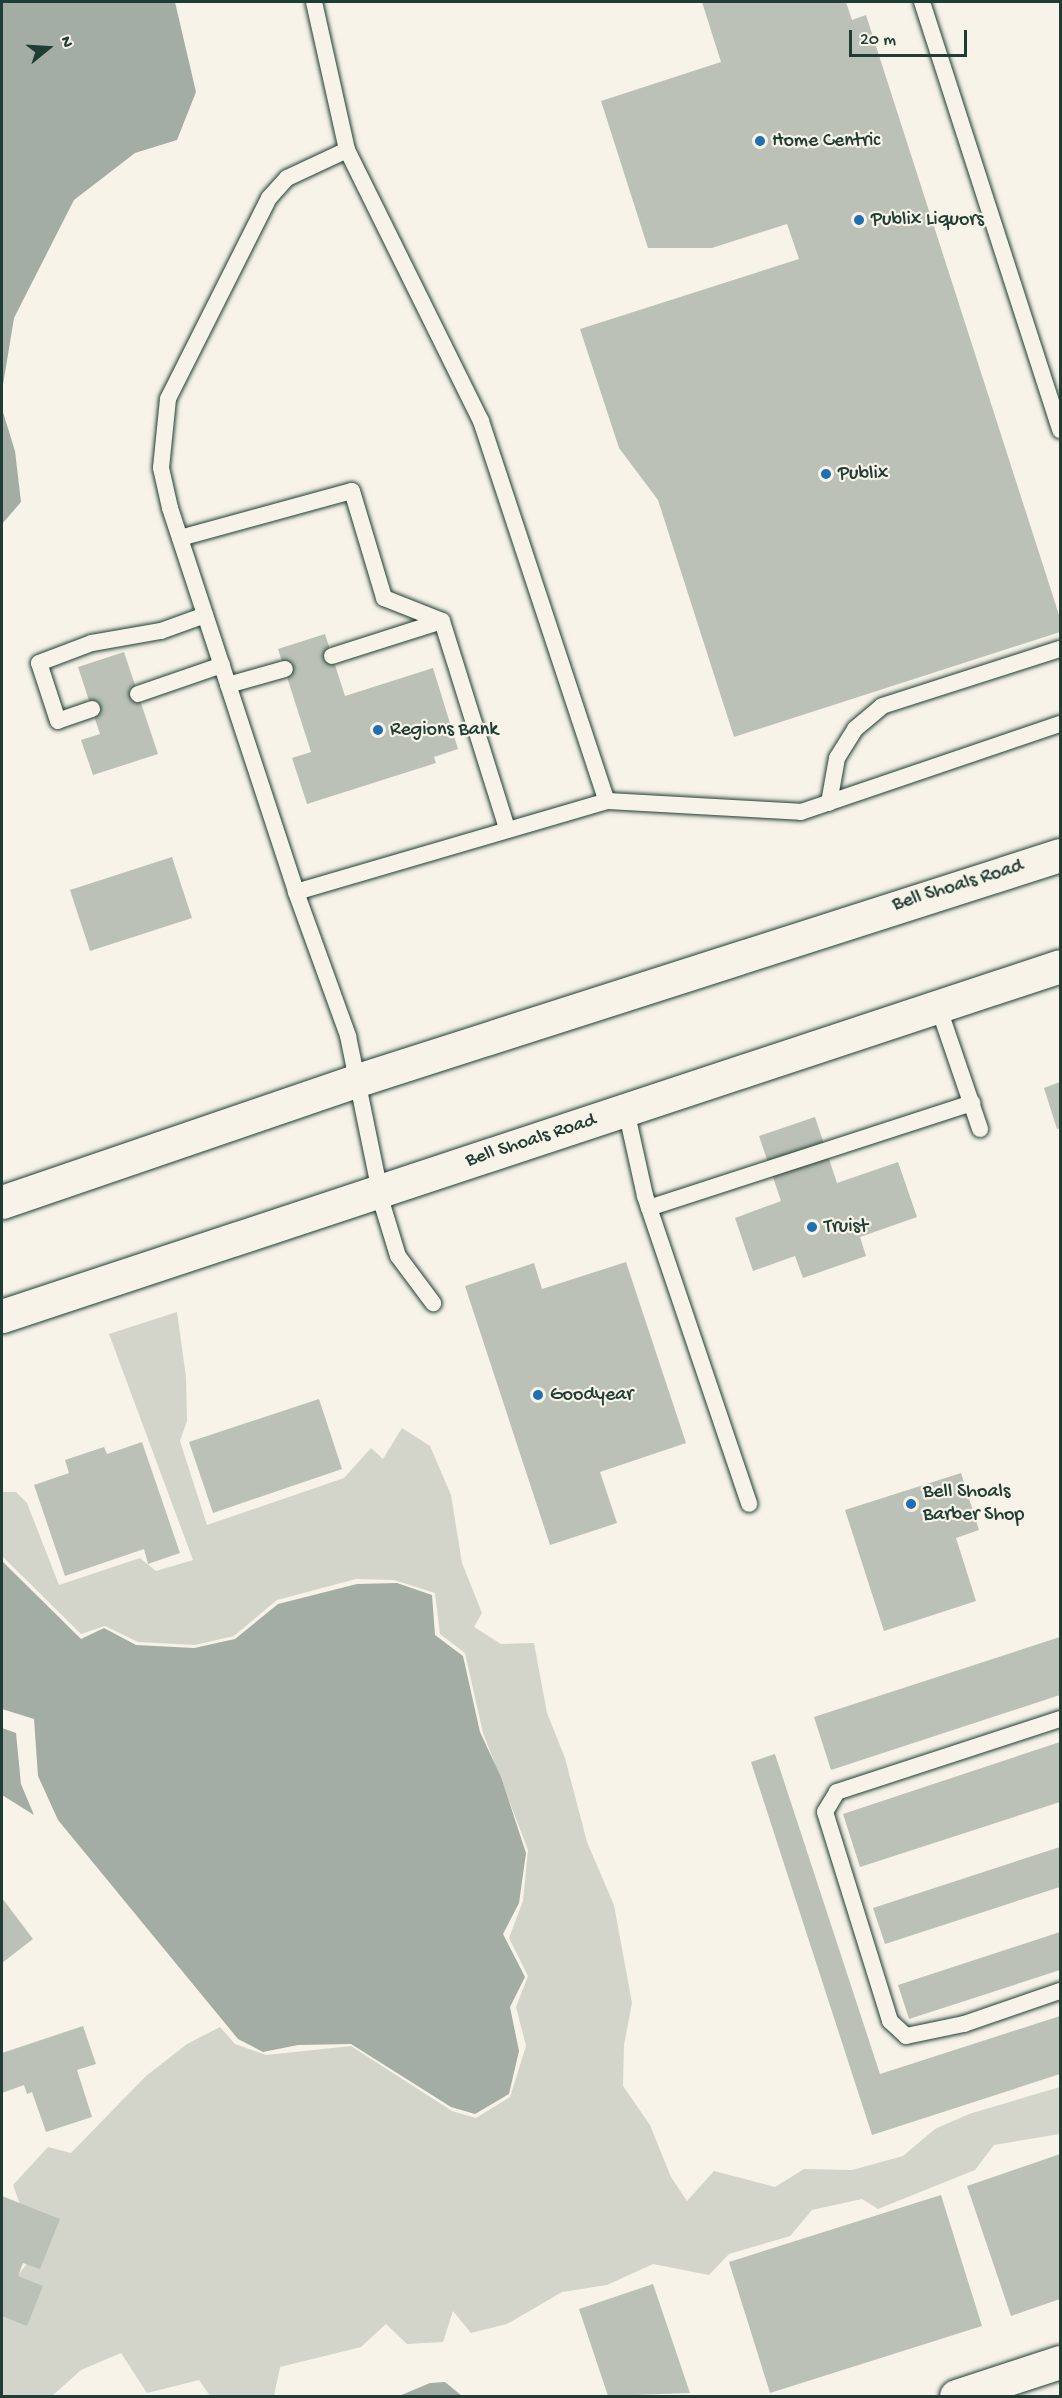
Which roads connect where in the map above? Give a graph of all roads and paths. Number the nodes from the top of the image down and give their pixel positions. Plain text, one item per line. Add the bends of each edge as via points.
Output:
1 (314, 2) edge
2 (922, 2) edge
3 (347, 150) junction
4 (1060, 430) edge
5 (180, 538) junction
6 (205, 615) junction
7 (442, 621) junction
8 (1060, 649) edge
9 (332, 656) dead end
10 (222, 665) junction
11 (285, 669) dead end
12 (228, 685) junction
13 (138, 694) dead end
14 (92, 709) dead end
15 (1060, 724) edge
16 (607, 801) junction
17 (829, 803) junction
18 (507, 828) junction
19 (1060, 855) edge
20 (296, 892) junction
21 (1060, 966) edge
22 (938, 1006) junction
23 (358, 1080) junction
24 (972, 1103) junction
25 (626, 1110) junction
26 (980, 1129) dead end
27 (380, 1191) junction
28 (2, 1202) edge
29 (649, 1208) junction
30 (433, 1303) dead end
31 (2, 1316) edge
32 (749, 1504) dead end
33 (1060, 1719) edge
34 (1060, 1991) edge
35 (1060, 2362) edge
36 (956, 2397) edge

1 - 3 lane
2 - 4 lane
3 - 5 lane via 287,178 269,198 179,372 161,431 161,468
3 - 16 lane via 481,420
5 - 6 lane
5 - 7 lane via 352,491 384,598
6 - 10 lane
6 - 14 lane via 161,631 92,643 39,663 58,721
7 - 9 lane
7 - 18 lane
8 - 17 lane via 882,706 855,729 837,758
10 - 12 lane
10 - 13 lane
11 - 12 lane
12 - 20 lane
15 - 17 lane
16 - 17 lane via 801,812
16 - 18 lane
18 - 20 lane
19 - 23 main road, Bell Shoals Road
20 - 23 lane via 348,1036
21 - 22 main road, Bell Shoals Road
22 - 24 lane
22 - 25 main road, Bell Shoals Road
23 - 27 lane
23 - 28 main road, Bell Shoals Road
24 - 26 lane
24 - 29 lane
25 - 27 main road, Bell Shoals Road
25 - 29 lane
27 - 30 lane via 398,1256
27 - 31 main road, Bell Shoals Road
29 - 32 lane
33 - 34 lane via 837,1792 825,1812 890,2021 906,2036 964,2024
35 - 36 main road

